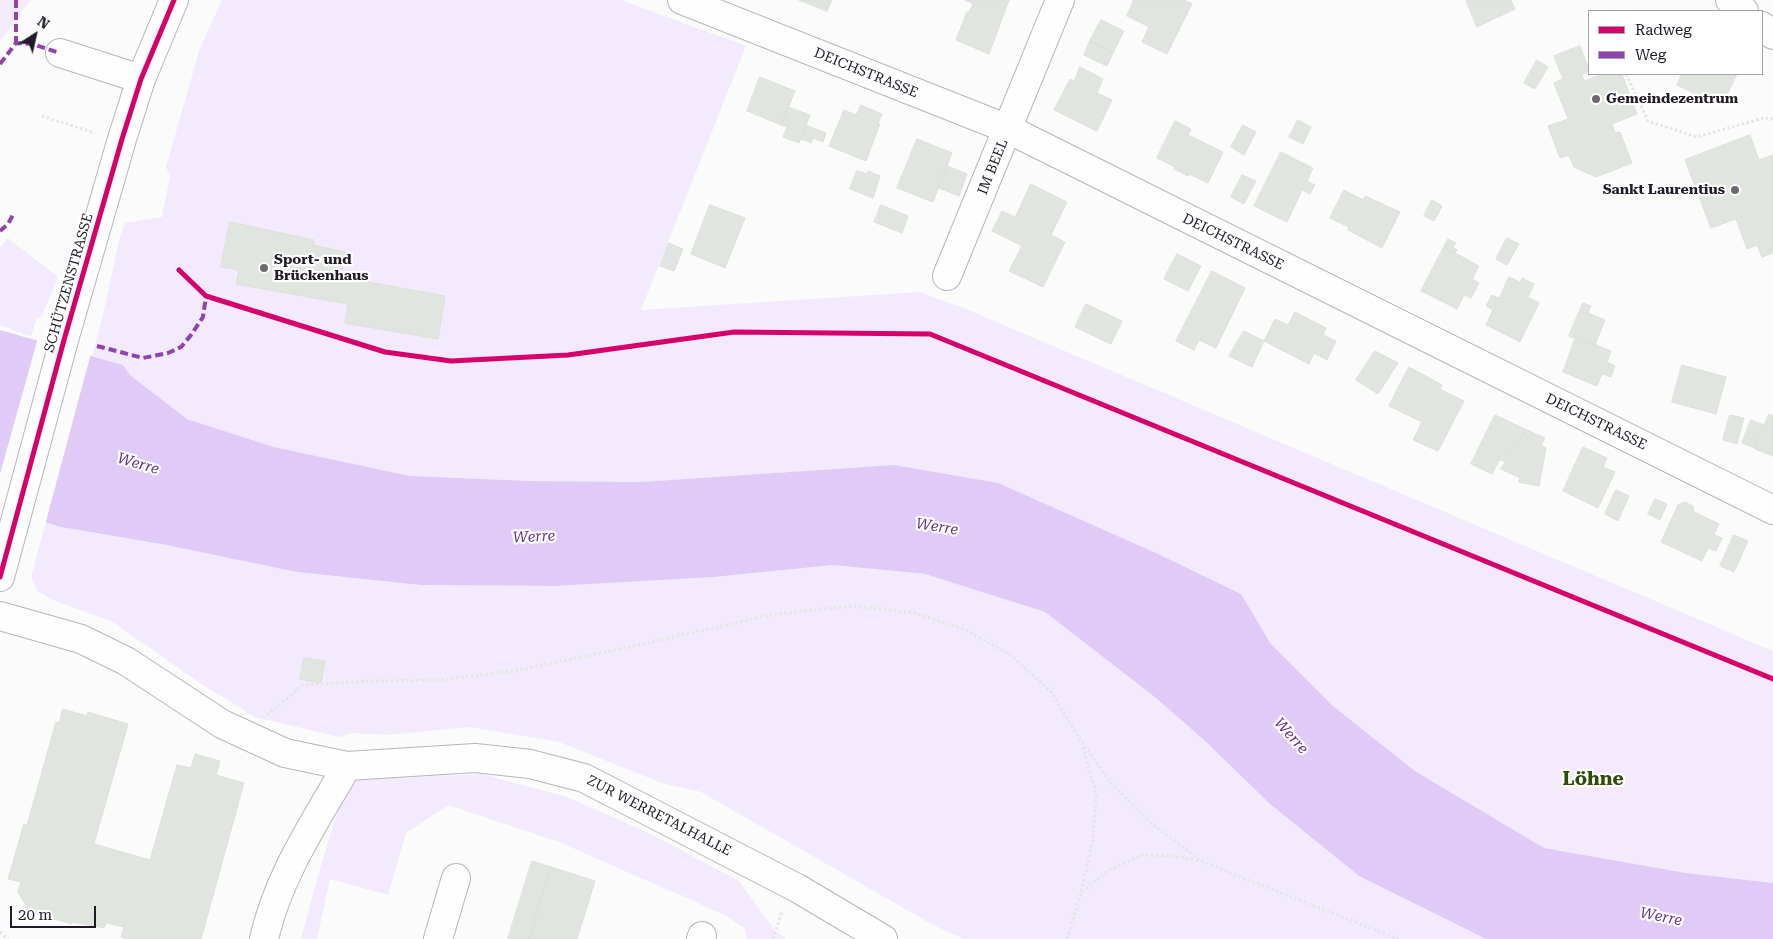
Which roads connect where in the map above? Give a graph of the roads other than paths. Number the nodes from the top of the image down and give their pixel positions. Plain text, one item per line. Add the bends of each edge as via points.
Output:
1 (174, 0) edge
2 (682, 0) edge
3 (1060, 0) edge
4 (1730, 0) edge
5 (1743, 10) edge
6 (1763, 27) edge
7 (1773, 35) edge
8 (60, 53) dead end
9 (141, 79) junction
10 (1008, 130) junction
11 (948, 276) dead end
12 (1773, 510) edge
13 (0, 577) edge
14 (0, 616) edge
15 (347, 766) junction
16 (456, 878) dead end
17 (264, 939) edge
18 (438, 939) edge
19 (882, 939) edge

1 - 9 street, SCHÜTZENSTRASSE
2 - 10 street, DEICHSTRASSE
3 - 10 street, IM BEEL
4 - 5 street
6 - 7 street
8 - 9 street
9 - 13 street, SCHÜTZENSTRASSE via 64,340
10 - 11 street, IM BEEL
10 - 12 street, DEICHSTRASSE
14 - 15 street, ZUR WERRETALHALLE via 81,639 104,650 222,724 285,753
15 - 17 street via 291,862
15 - 19 street, ZUR WERRETALHALLE via 475,758 530,764 584,778 797,888
16 - 18 street

